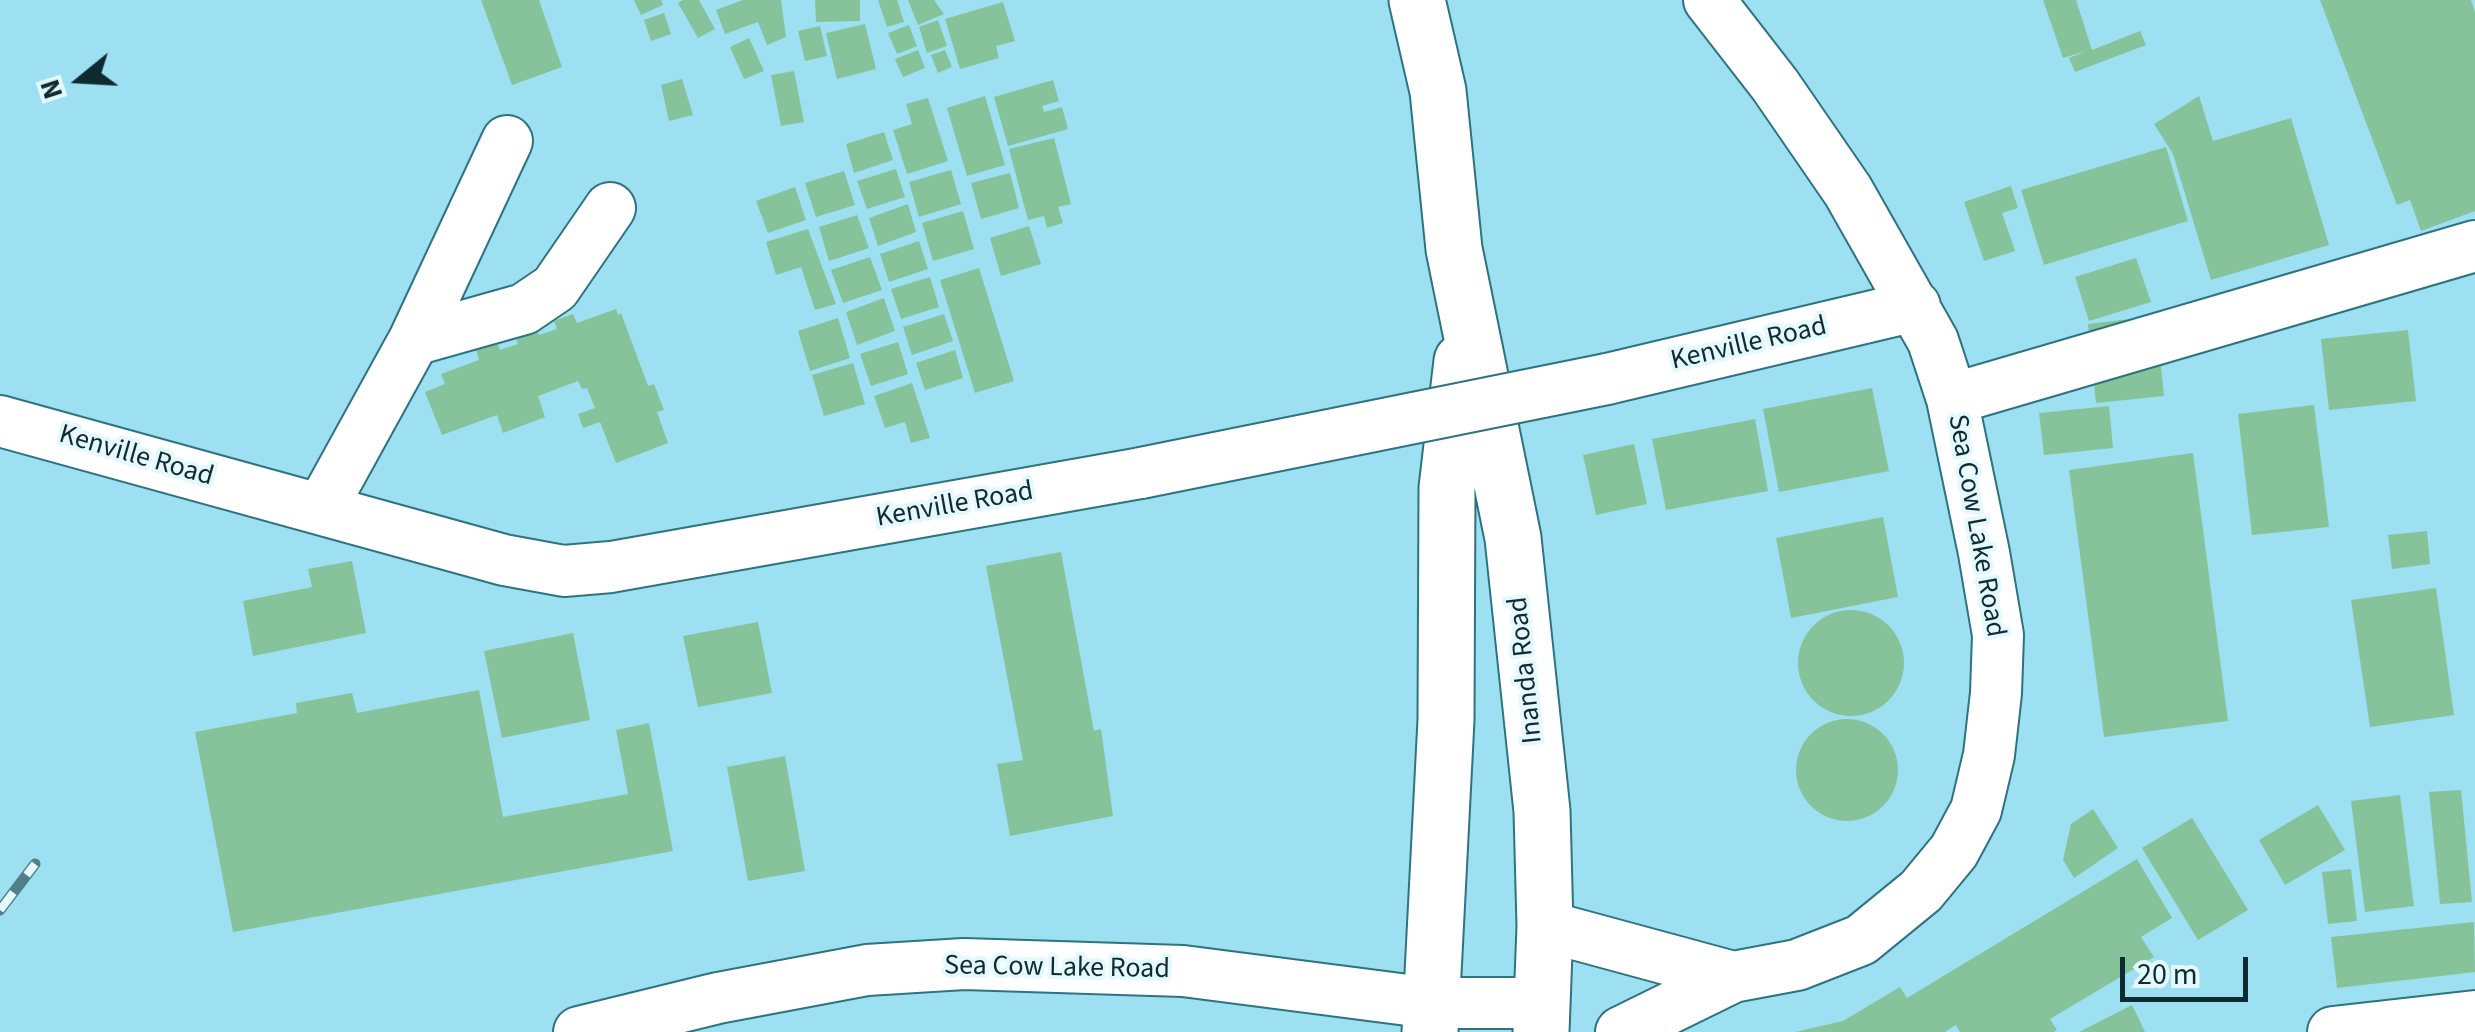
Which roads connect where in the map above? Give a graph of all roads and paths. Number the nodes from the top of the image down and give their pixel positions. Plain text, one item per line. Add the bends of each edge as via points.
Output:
1 (1417, 0) edge
2 (1710, 0) edge
3 (507, 141) dead end
4 (610, 208) dead end
5 (2475, 246) edge
6 (1915, 306) junction
7 (1468, 313) junction
8 (414, 340) junction
9 (1952, 399) junction
10 (0, 421) edge
11 (321, 509) junction
12 (1545, 926) junction
13 (1733, 977) junction
14 (722, 1015) edge
15 (2475, 1016) edge
16 (1430, 1018) edge
17 (1540, 1018) edge
18 (579, 1032) edge
19 (1621, 1032) edge
20 (2333, 1032) edge

1 - 7 main road, Inanda Road via 1438,91 1454,248
2 - 6 street, Sea Cow Lake Road via 1848,190
3 - 8 street
4 - 8 street via 555,288 524,310
5 - 9 street
6 - 9 street, Sea Cow Lake Road
6 - 11 street, Kenville Road, bridge via 1607,379 1141,473 611,567 564,570 504,560
7 - 12 main road, Inanda Road via 1513,538 1542,811
7 - 16 main road, Inanda Road via 1447,488 1446,720
8 - 11 street
9 - 13 street, Sea Cow Lake Road via 1998,635 1990,755 1976,810 1954,852 1921,891 1861,940 1797,965
10 - 11 street, Kenville Road
12 - 13 street, Sea Cow Lake Road
12 - 17 main road, Inanda Road
13 - 19 street, Sea Cow Lake Road
14 - 16 street, Sea Cow Lake Road via 868,970 964,964 1183,971
14 - 18 street, Sea Cow Lake Road
15 - 20 street
16 - 17 street, Sea Cow Lake Road

